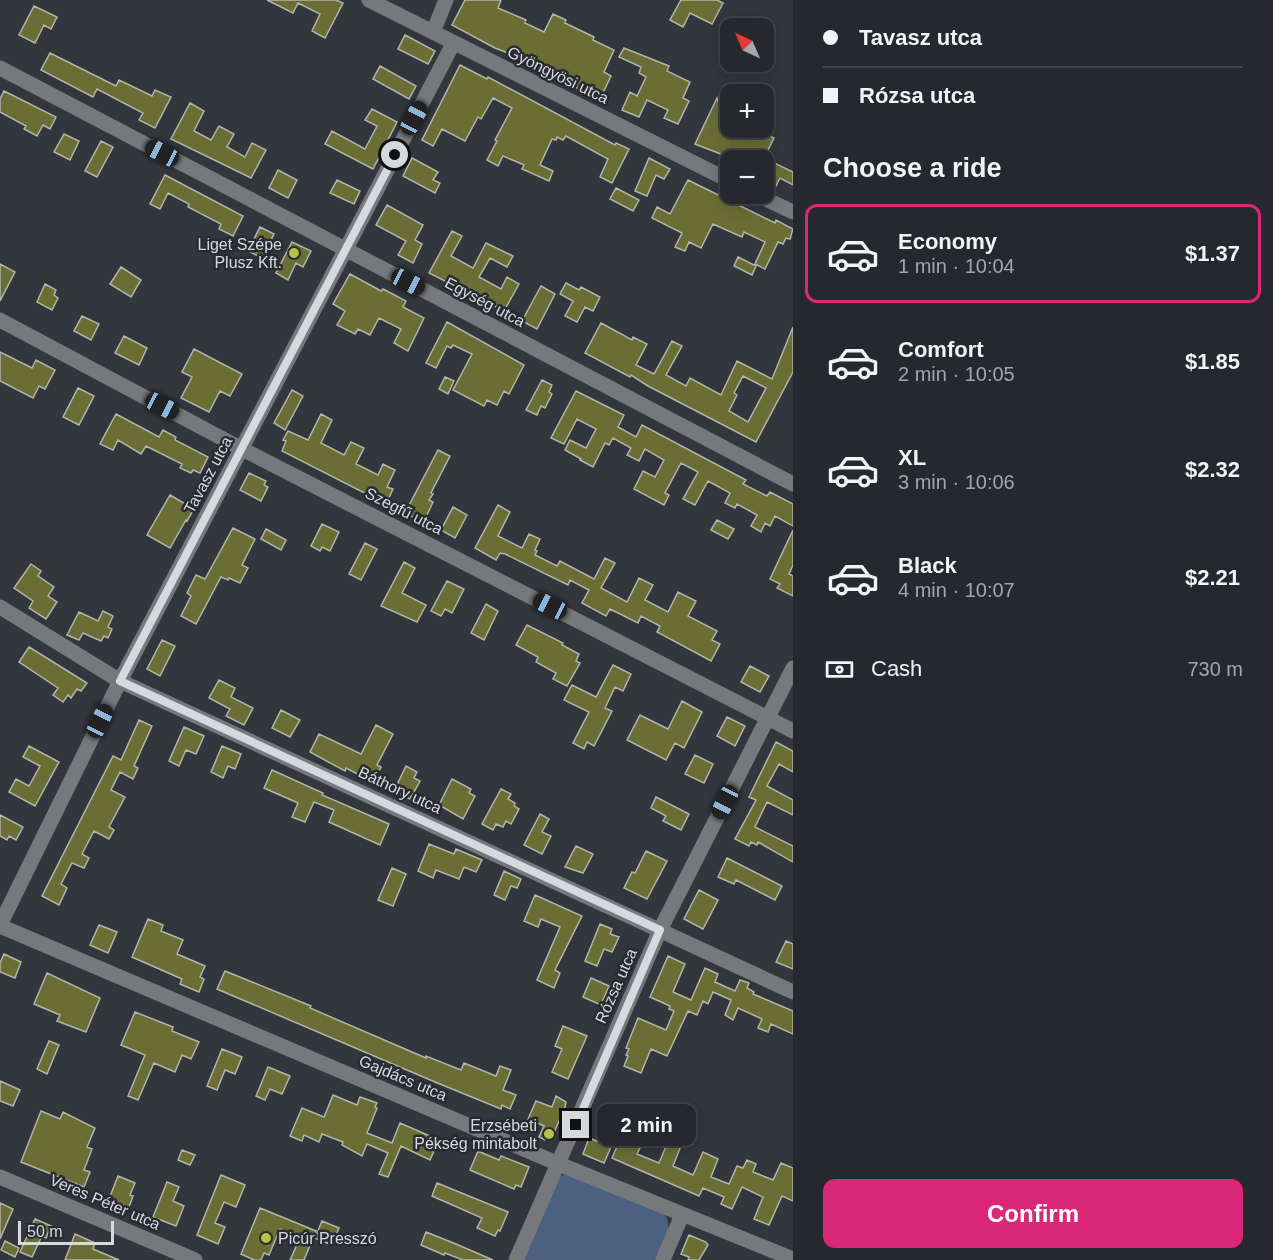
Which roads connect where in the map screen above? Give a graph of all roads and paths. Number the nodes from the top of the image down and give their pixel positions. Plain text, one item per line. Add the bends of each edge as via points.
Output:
1 (369, 0) edge
2 (446, 0) edge
3 (433, 32) junction
4 (453, 44) junction
5 (0, 68) edge
6 (720, 176) edge
7 (774, 203) edge
8 (793, 212) edge
9 (345, 249) junction
10 (0, 320) edge
11 (242, 449) junction
12 (793, 484) edge
13 (0, 607) edge
14 (793, 668) edge
15 (120, 681) junction
16 (768, 717) junction
17 (793, 731) edge
18 (0, 925) edge
19 (660, 930) junction
20 (793, 992) edge
21 (559, 1164) junction
22 (0, 1177) edge
23 (682, 1215) junction
24 (793, 1259) edge
25 (195, 1260) edge
26 (516, 1260) edge
27 (663, 1260) edge

1 - 3 street, Gyöngyösi utca
2 - 3 street
3 - 4 street, Gyöngyösi utca
4 - 6 street, Gyöngyösi utca
4 - 9 street, Tavasz utca
5 - 9 street, Egység utca
7 - 8 street
9 - 11 street, Tavasz utca
9 - 12 street, Egység utca
10 - 11 street, Szegfű utca
11 - 15 street, Tavasz utca
11 - 16 street, Szegfű utca
13 - 15 street, Báthory utca
14 - 16 street, Rózsa utca
15 - 18 street, Tavasz utca
15 - 19 street, Báthory utca
16 - 17 street, Szegfű utca
16 - 19 street, Rózsa utca
18 - 21 street, Gajdács utca
19 - 20 street, Báthory utca
19 - 21 street, Rózsa utca
21 - 23 street, Gajdács utca
21 - 26 street, Rózsa utca
22 - 25 street, Veres Péter utca
23 - 24 street, Gajdács utca
23 - 27 street

